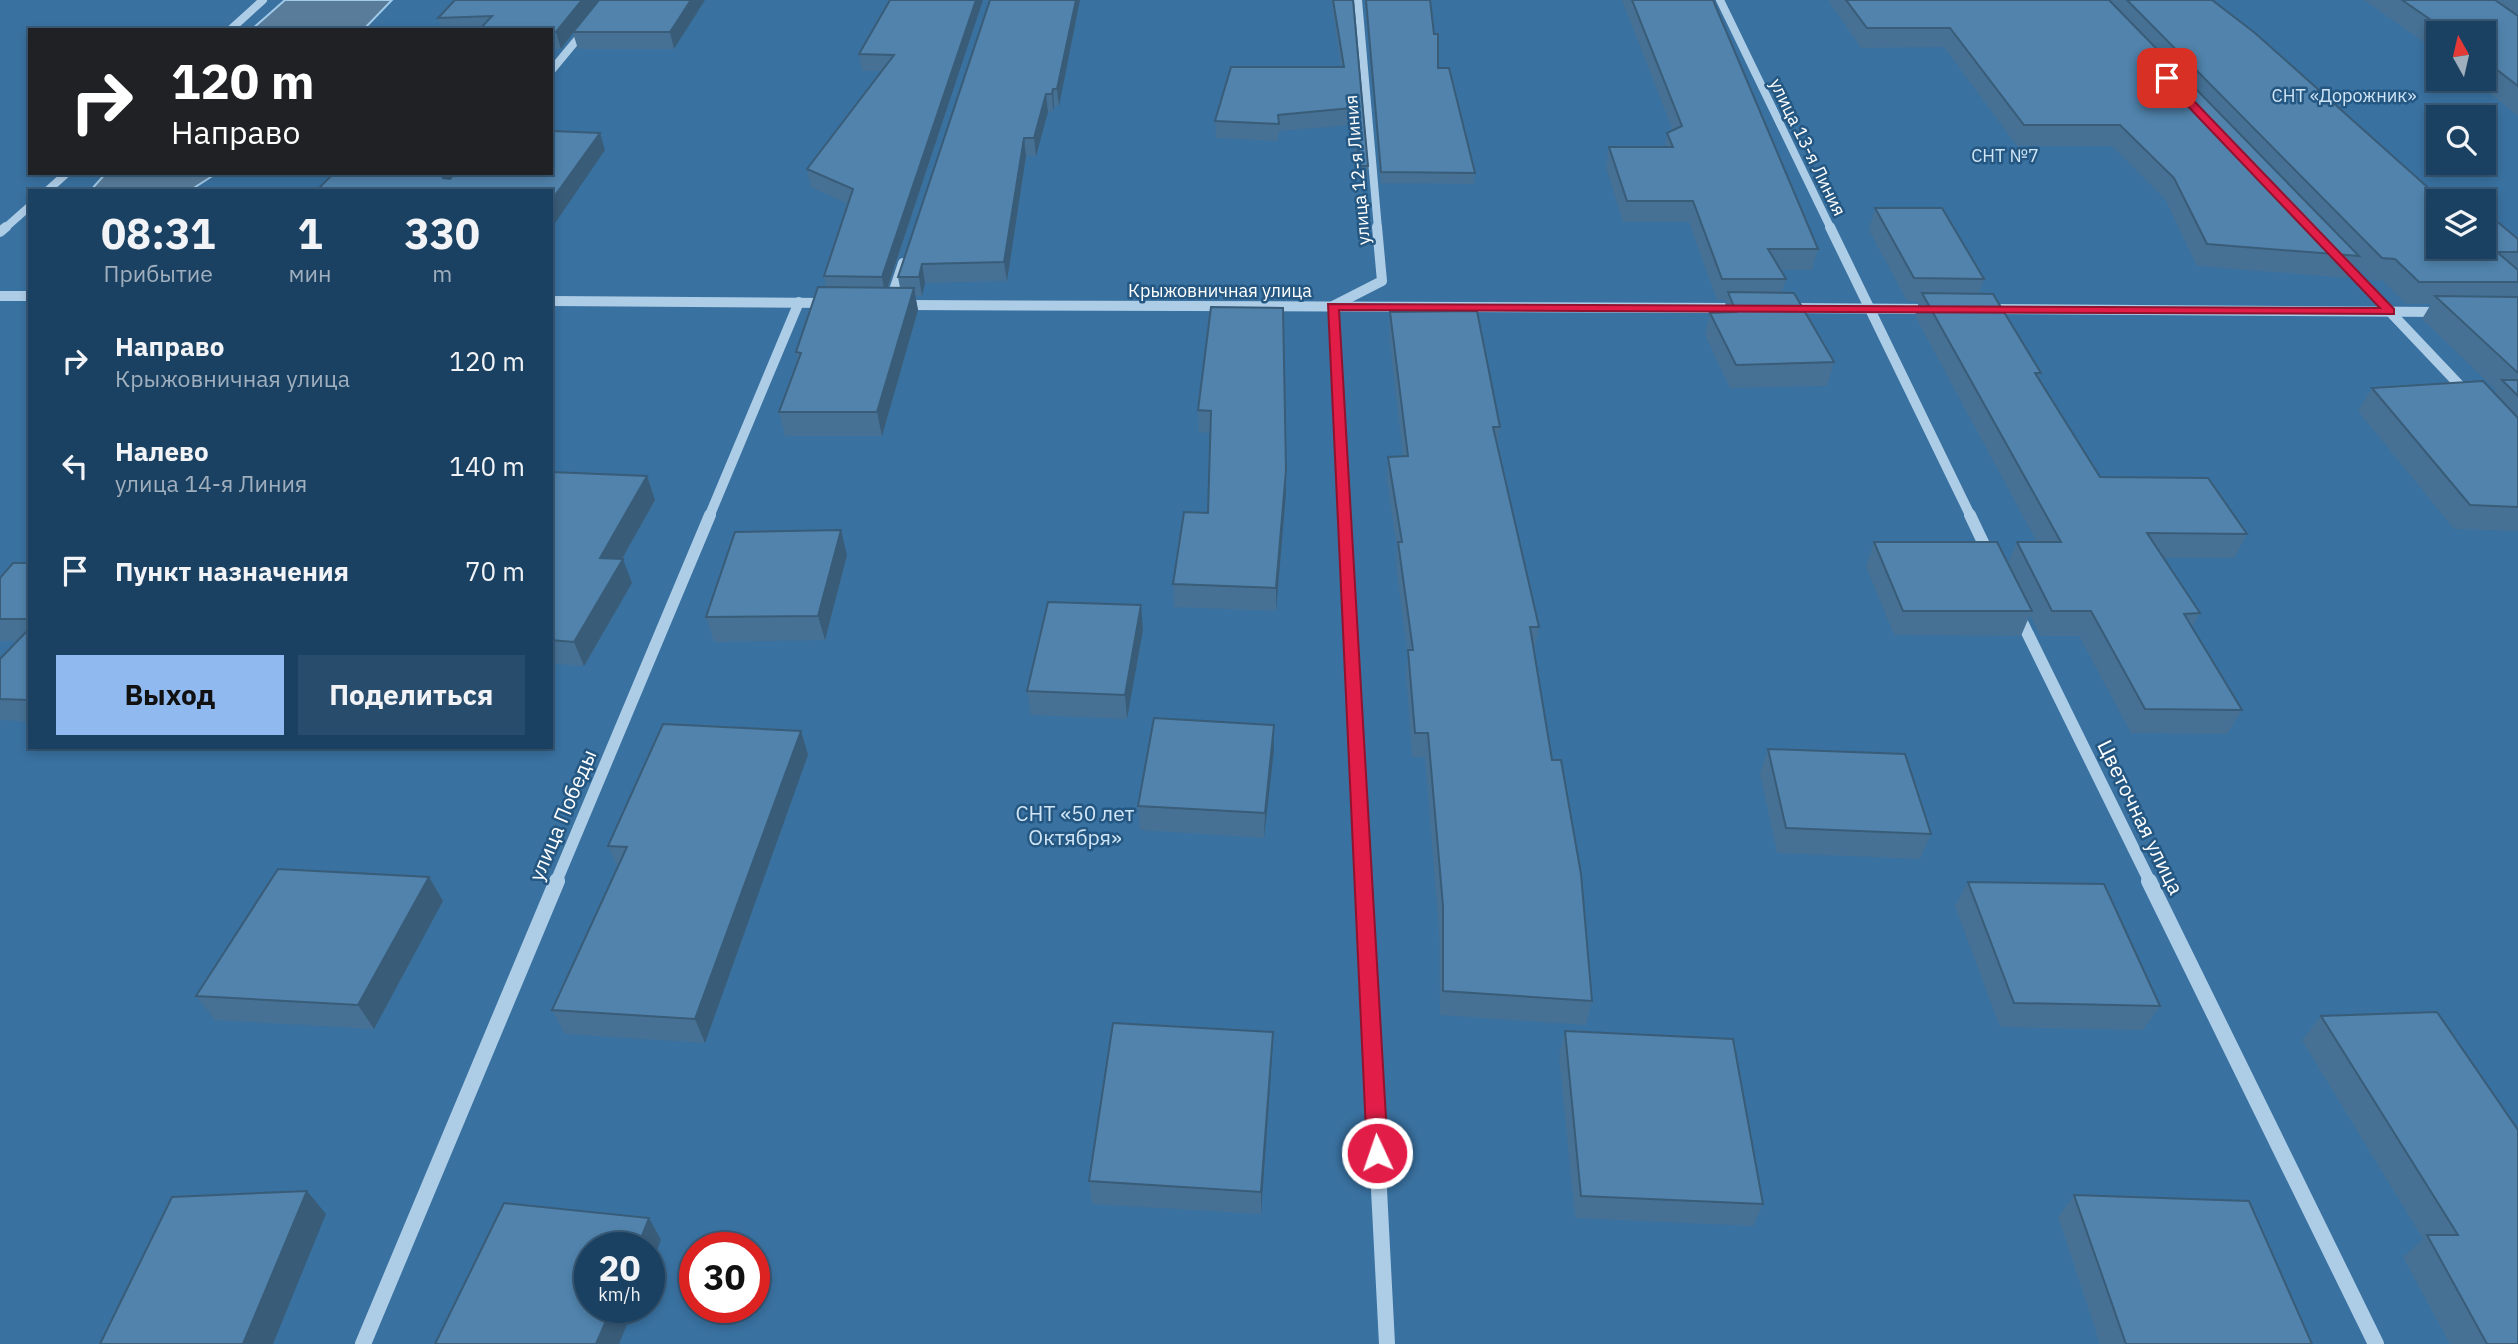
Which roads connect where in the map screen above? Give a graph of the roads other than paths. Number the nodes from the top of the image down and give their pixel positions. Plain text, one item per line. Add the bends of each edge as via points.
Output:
1 (263, 0) edge
2 (1358, 0) edge
3 (1720, 0) edge
4 (593, 20) edge
5 (232, 28) edge
6 (553, 69) edge
7 (65, 175) edge
8 (49, 189) edge
9 (28, 208) edge
10 (0, 232) edge
11 (2332, 251) edge
12 (907, 252) edge
13 (0, 296) edge
14 (28, 296) edge
15 (553, 301) edge
16 (799, 302) junction
17 (838, 303) edge
18 (877, 304) edge
19 (890, 305) junction
20 (1332, 306) junction
21 (1759, 308) edge
22 (1772, 308) edge
23 (1869, 308) junction
24 (1951, 309) edge
25 (1978, 309) edge
26 (2390, 311) junction
27 (2452, 312) edge
28 (2472, 398) edge
29 (1997, 570) edge
30 (2009, 595) edge
31 (363, 1344) edge
32 (1387, 1344) edge
33 (2376, 1344) edge

1 - 5 street
2 - 20 street, улица 12-я Линия via 1382,281
3 - 23 street, улица 13-я Линия
4 - 6 street
7 - 8 street
9 - 10 street
11 - 26 street
12 - 19 street
13 - 14 street
15 - 16 street
16 - 17 street
16 - 31 street, улица Победы
18 - 19 street, Крыжовничная улица
19 - 20 street, Крыжовничная улица
20 - 21 street, Крыжовничная улица
20 - 32 street
22 - 23 street
23 - 24 street
23 - 29 street
25 - 26 street
26 - 27 street
26 - 28 street
30 - 33 street, Цветочная улица

